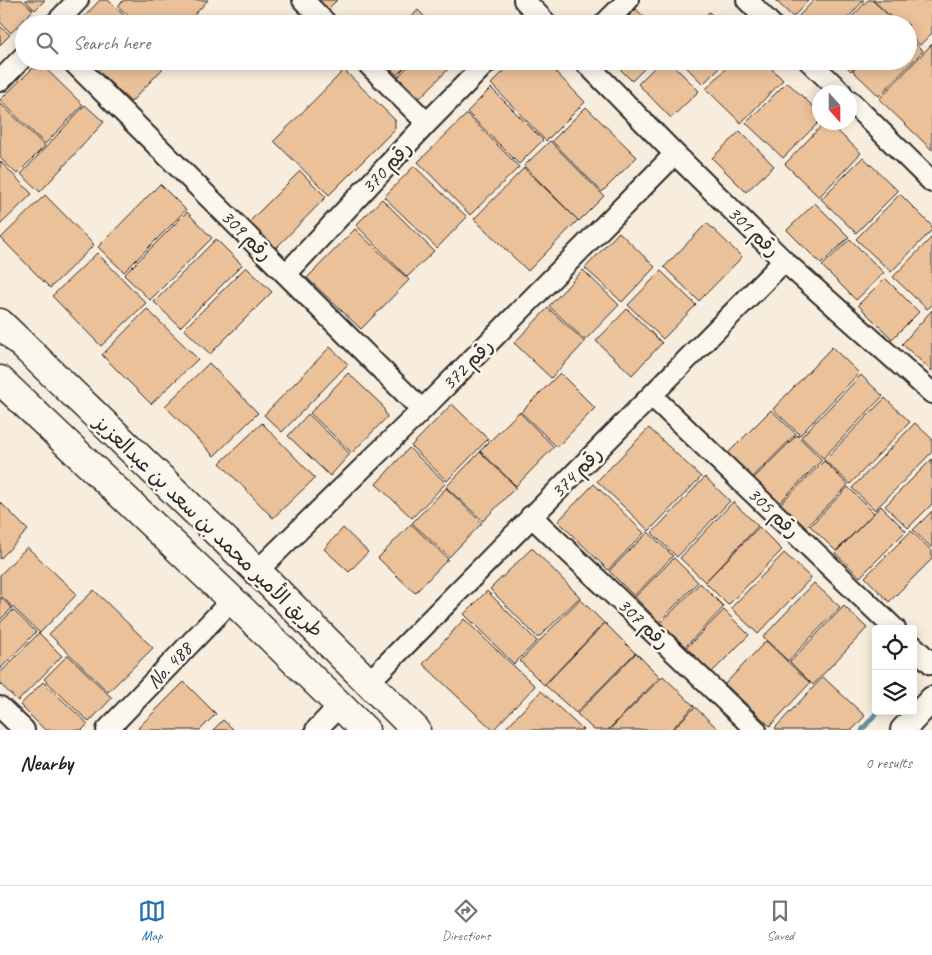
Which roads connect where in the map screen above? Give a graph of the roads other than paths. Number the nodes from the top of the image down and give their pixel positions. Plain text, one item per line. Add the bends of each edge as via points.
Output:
1 (78, 0) edge
2 (302, 0) edge
3 (628, 0) edge
4 (747, 0) edge
5 (64, 15) edge
6 (318, 15) edge
7 (613, 15) edge
8 (762, 15) edge
9 (15, 65) edge
10 (81, 70) edge
11 (374, 70) edge
12 (479, 70) edge
13 (593, 70) edge
14 (818, 70) edge
15 (0, 81) edge
16 (834, 85) edge
17 (857, 108) edge
18 (427, 123) junction
19 (674, 154) junction
20 (932, 182) edge
21 (784, 261) junction
22 (286, 274) junction
23 (0, 323) edge
24 (0, 380) edge
25 (932, 393) edge
26 (652, 396) junction
27 (422, 410) junction
28 (531, 516) junction
29 (257, 571) junction
30 (232, 600) junction
31 (891, 625) edge
32 (917, 650) edge
33 (932, 664) edge
34 (368, 684) junction
35 (932, 699) edge
36 (339, 706) junction
37 (0, 707) edge
38 (24, 730) edge
39 (106, 730) edge
40 (316, 730) edge
41 (365, 730) edge
42 (416, 730) edge
43 (756, 730) edge
44 (904, 730) edge

1 - 5 street
2 - 6 street
3 - 7 street
4 - 8 street
9 - 15 street
10 - 22 street, رقم 309
11 - 18 street
12 - 18 street, رقم 370
13 - 19 street, رقم 301
14 - 16 street
17 - 20 street
18 - 22 street, رقم 370
19 - 21 street, رقم 301
19 - 27 street, رقم 372
21 - 25 street, رقم 301
21 - 26 street, رقم 374
22 - 27 street, رقم 309
23 - 29 main road, طريق الأمير محمد بن سعد بن عبدالعزيز
24 - 30 main road, طريق الأمير محمد بن سعد بن عبدالعزيز
26 - 28 street, رقم 374
26 - 31 street, رقم 305
27 - 29 street, رقم 372
28 - 34 street, رقم 374
28 - 43 street, رقم 307
29 - 34 main road, طريق الأمير محمد بن سعد بن عبدالعزيز
30 - 36 main road, طريق الأمير محمد بن سعد بن عبدالعزيز
30 - 39 street, No. 488
32 - 33 street
34 - 42 main road, طريق الأمير محمد بن سعد بن عبدالعزيز
35 - 44 street
36 - 40 street
36 - 41 main road, طريق الأمير محمد بن سعد بن عبدالعزيز
37 - 38 street

